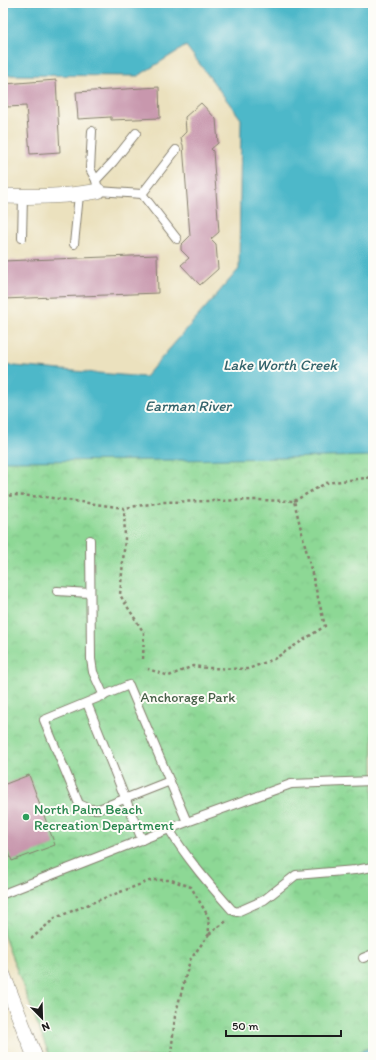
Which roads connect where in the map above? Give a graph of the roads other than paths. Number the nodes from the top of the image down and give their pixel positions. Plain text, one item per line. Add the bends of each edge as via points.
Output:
1 (92, 131) dead end
2 (136, 133) dead end
3 (176, 150) dead end
4 (97, 185) junction
5 (79, 194) junction
6 (142, 194) junction
7 (3, 196) edge
8 (23, 196) junction
9 (22, 238) dead end
10 (176, 239) dead end
11 (74, 244) dead end
12 (90, 540) dead end
13 (57, 591) dead end
14 (90, 593) junction
15 (104, 696) junction
16 (87, 703) junction
17 (170, 781) junction
18 (373, 781) edge
19 (126, 799) junction
20 (187, 822) junction
21 (169, 829) junction
22 (142, 840) junction
23 (373, 866) edge
24 (3, 894) edge
25 (373, 954) edge
26 (363, 958) dead end
27 (3, 975) edge
28 (6, 990) edge
29 (35, 1057) edge

1 - 4 lane via 90,169
2 - 4 lane
3 - 6 lane
4 - 5 street
4 - 6 lane
5 - 8 street
5 - 11 lane
6 - 10 lane
7 - 8 street
8 - 9 lane
12 - 14 lane
13 - 14 lane
14 - 15 lane via 93,672
15 - 16 lane
15 - 17 lane via 129,685
16 - 19 lane
16 - 19 lane via 44,720 80,804 90,809 99,809
17 - 19 lane
17 - 20 lane
18 - 20 lane via 291,784
19 - 22 lane
20 - 21 lane
21 - 22 lane
21 - 23 lane via 205,880 232,910 237,912 264,900 296,876
22 - 24 lane
25 - 26 lane
27 - 28 street
28 - 29 street

